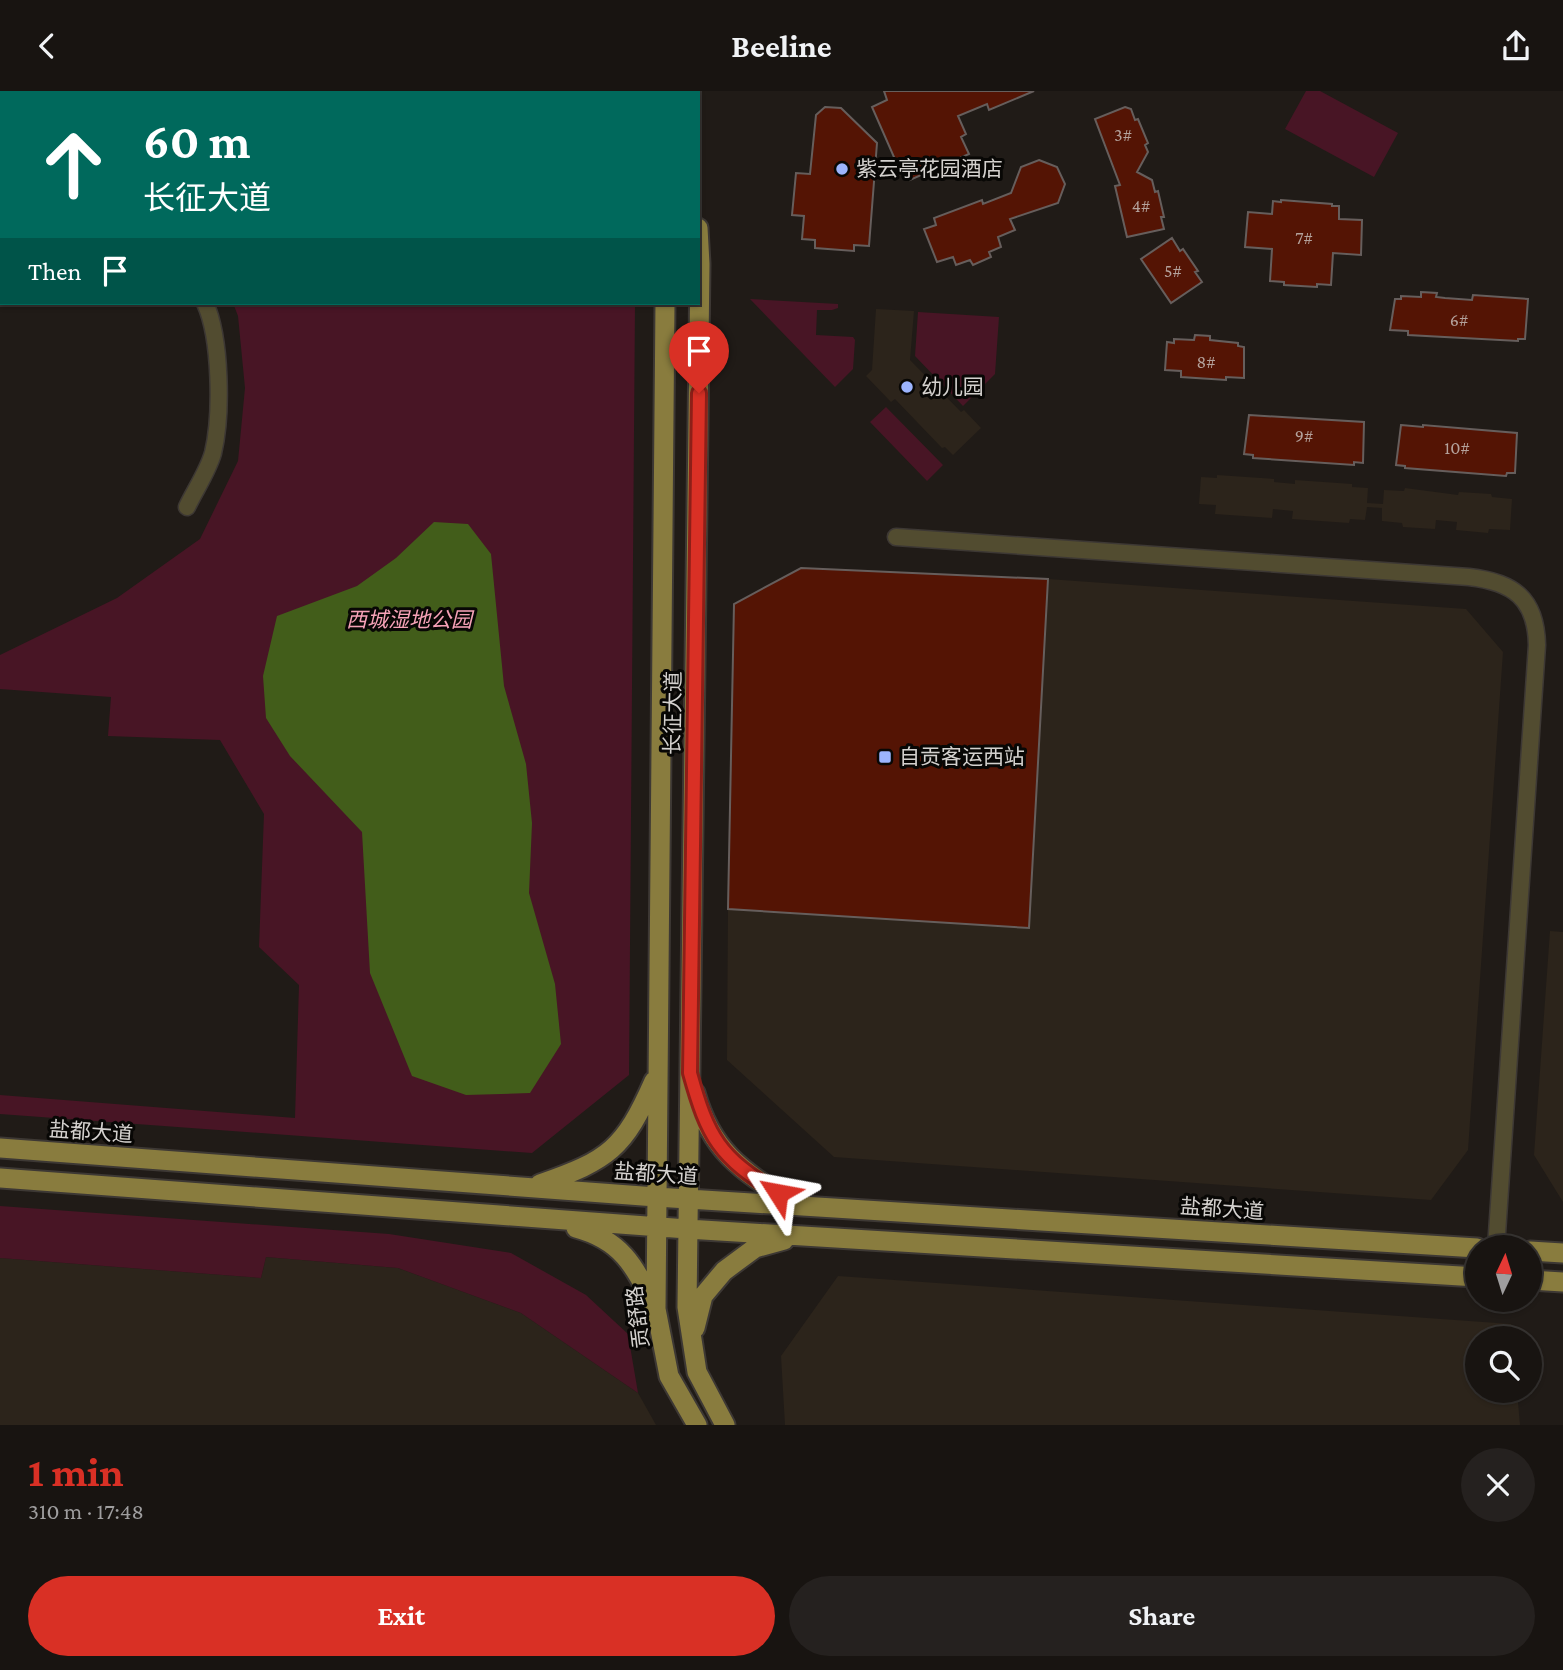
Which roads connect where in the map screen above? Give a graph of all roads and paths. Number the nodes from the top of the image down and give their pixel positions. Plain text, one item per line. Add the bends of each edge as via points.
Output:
1 (206, 305) edge
2 (665, 305) edge
3 (700, 305) edge
4 (187, 507) dead end
5 (896, 537) dead end
6 (690, 1073) junction
7 (658, 1074) junction
8 (0, 1148) edge
9 (0, 1178) edge
10 (530, 1188) junction
11 (656, 1197) junction
12 (688, 1198) junction
13 (797, 1205) junction
14 (531, 1216) junction
15 (656, 1226) junction
16 (687, 1229) junction
17 (1497, 1235) edge
18 (797, 1236) junction
19 (1465, 1247) edge
20 (1542, 1252) edge
21 (1563, 1253) edge
22 (1465, 1276) edge
23 (1542, 1281) edge
24 (1563, 1282) edge
25 (656, 1309) junction
26 (692, 1339) junction
27 (696, 1425) edge
28 (726, 1425) edge

1 - 4 street via 212,318 220,393 213,454
2 - 7 main road, 长征大道
3 - 6 main road, 长征大道
5 - 17 street via 1491,579 1520,596 1536,625 1537,645
6 - 12 main road, 长征大道
6 - 13 main road via 708,1128 732,1161
7 - 10 main road via 625,1138 605,1156
7 - 11 main road, 长征大道
8 - 10 main road, 盐都大道
9 - 14 main road
10 - 11 main road, 盐都大道
11 - 12 main road, 盐都大道
11 - 15 main road, 贡舒路
12 - 13 main road, 盐都大道
12 - 16 main road
13 - 19 main road, 盐都大道
14 - 15 main road
14 - 25 main road via 597,1234 621,1250
15 - 16 main road
15 - 25 main road, 贡舒路
16 - 18 main road
16 - 26 main road via 687,1307
18 - 22 main road
18 - 26 main road via 755,1248 724,1271 703,1296
20 - 21 main road
23 - 24 main road
25 - 27 main road, 贡舒路 via 669,1376
26 - 28 main road via 697,1372

